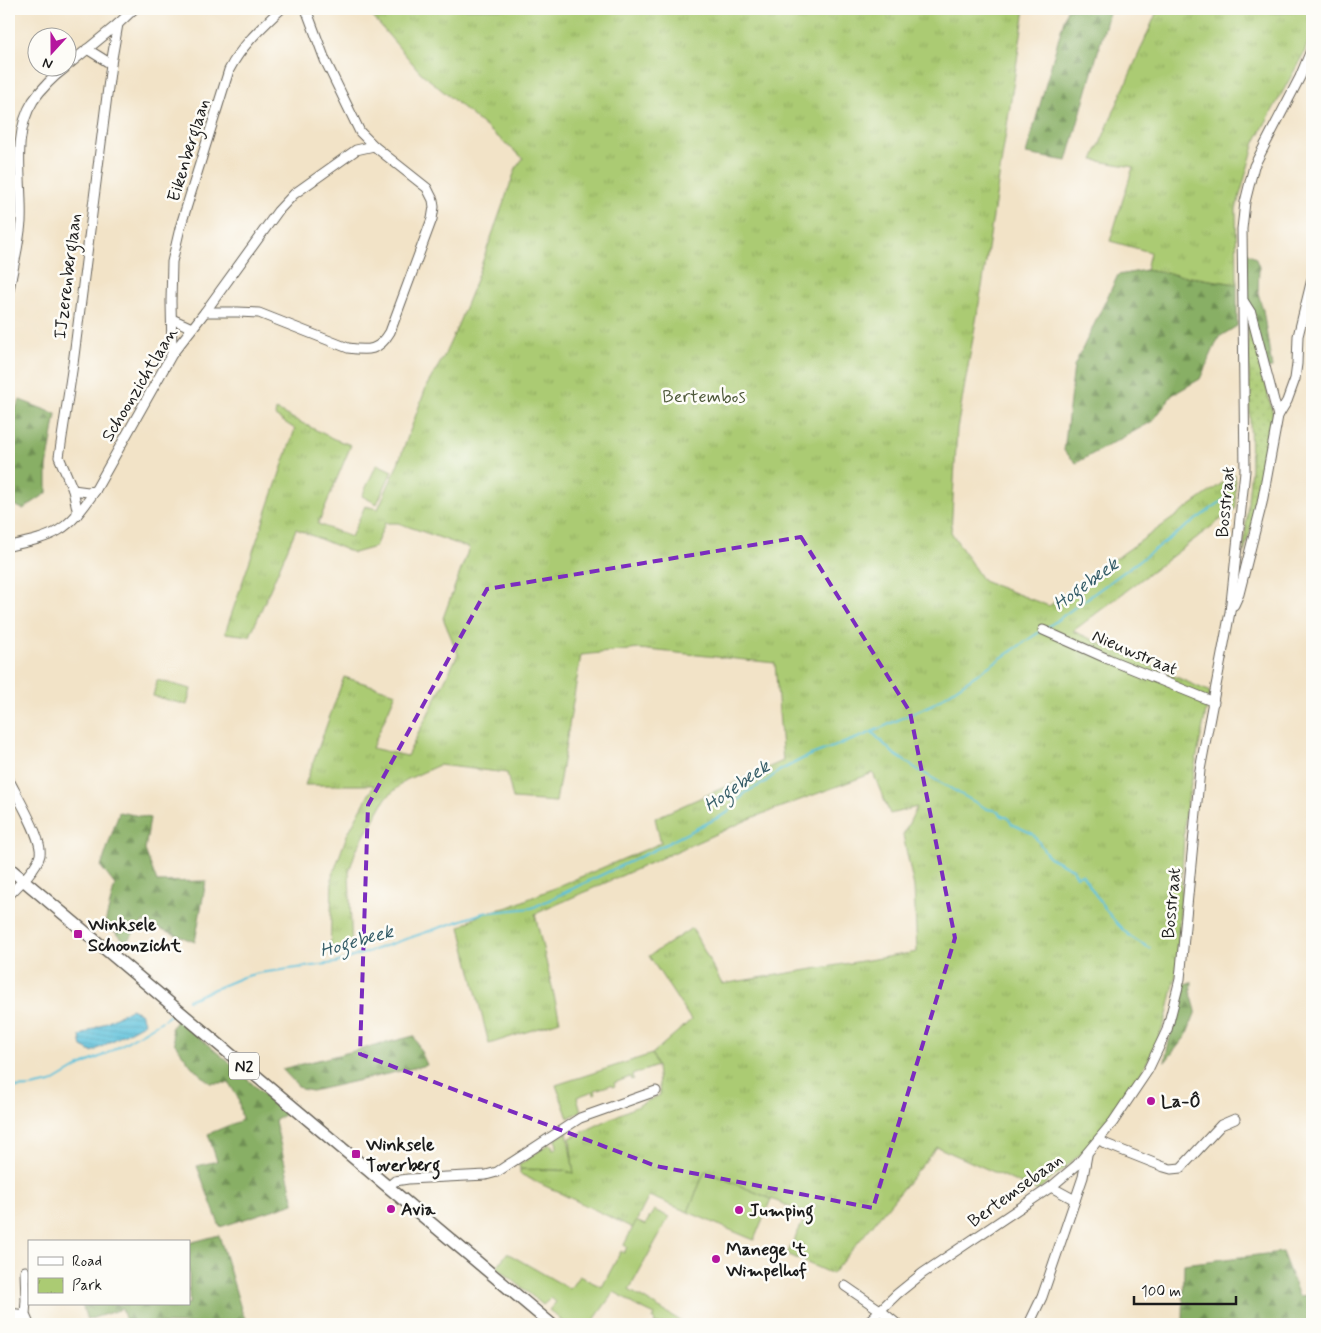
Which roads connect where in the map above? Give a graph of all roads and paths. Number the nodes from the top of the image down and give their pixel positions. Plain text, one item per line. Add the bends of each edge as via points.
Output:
1 (134, 9) edge
2 (281, 9) edge
3 (306, 9) edge
4 (118, 24) junction
5 (1312, 48) edge
6 (87, 49) junction
7 (78, 56) edge
8 (111, 64) junction
9 (52, 78) edge
10 (360, 132) junction
11 (374, 146) junction
12 (356, 150) junction
13 (1312, 279) edge
14 (9, 290) edge
15 (1244, 302) junction
16 (205, 312) junction
17 (172, 320) junction
18 (192, 328) junction
19 (172, 354) junction
20 (1278, 416) junction
21 (73, 490) junction
22 (95, 491) junction
23 (77, 515) junction
24 (9, 546) edge
25 (1230, 612) junction
26 (1044, 630) dead end
27 (1214, 702) junction
28 (9, 780) edge
29 (9, 868) edge
30 (23, 880) junction
31 (9, 896) edge
32 (1181, 970) joint
33 (656, 1092) dead end
34 (1235, 1119) dead end
35 (1100, 1140) junction
36 (1087, 1154) junction
37 (1051, 1187) junction
38 (388, 1188) junction
39 (1075, 1200) junction
40 (25, 1271) dead end
41 (845, 1286) dead end
42 (880, 1310) junction
43 (9, 1313) edge
44 (24, 1315) junction
45 (14, 1324) edge
46 (29, 1324) edge
47 (551, 1324) edge
48 (866, 1324) edge
49 (897, 1324) edge
50 (1029, 1324) edge

1 - 4 street
2 - 17 street, Eikenberglaan via 248,41 229,70 172,262
3 - 10 street
4 - 6 street
4 - 8 street, IJzerenberglaan
5 - 15 street, Bosstraat via 1254,166 1244,202
6 - 7 street
6 - 8 street
8 - 21 street, IJzerenberglaan via 59,457
9 - 14 street via 33,102 23,124 21,221
10 - 11 street
10 - 12 street
11 - 12 street
11 - 16 street via 427,188 434,207 385,342 369,350 348,348 259,314
12 - 16 street, Schoonzichtlaan via 294,194 278,211
13 - 20 street via 1298,336 1295,379
15 - 20 street via 1251,313
15 - 25 street, Bosstraat via 1245,471
16 - 18 street, Schoonzichtlaan
17 - 18 street
17 - 19 street, Eikenberglaan
18 - 19 street, Schoonzichtlaan
19 - 22 street, Schoonzichtlaan
20 - 25 street via 1262,503 1239,594
21 - 22 street
21 - 23 street, IJzerenberglaan
22 - 23 street, Schoonzichtlaan
23 - 24 street, Schoonzichtlaan via 51,535
25 - 27 street, Bosstraat
26 - 27 street, Nieuwstraat
27 - 32 street, Bosstraat via 1200,770
28 - 30 street via 40,846 38,861
29 - 30 main road, N2
30 - 31 street
30 - 38 main road, N2
32 - 35 street, Bertemsebaan via 1174,1009 1159,1050
33 - 38 street via 580,1118 497,1172 408,1179 395,1181
34 - 35 street via 1221,1125 1181,1168 1164,1167
35 - 36 street, Bertemsebaan
36 - 37 street, Bertemsebaan
36 - 39 street
37 - 39 street
37 - 42 street, Bertemsebaan via 924,1273
38 - 47 main road, N2
39 - 50 street via 1040,1302
40 - 44 street
41 - 42 street
42 - 48 street, Bertemsebaan
42 - 49 street
43 - 44 street
44 - 45 street
44 - 46 street

